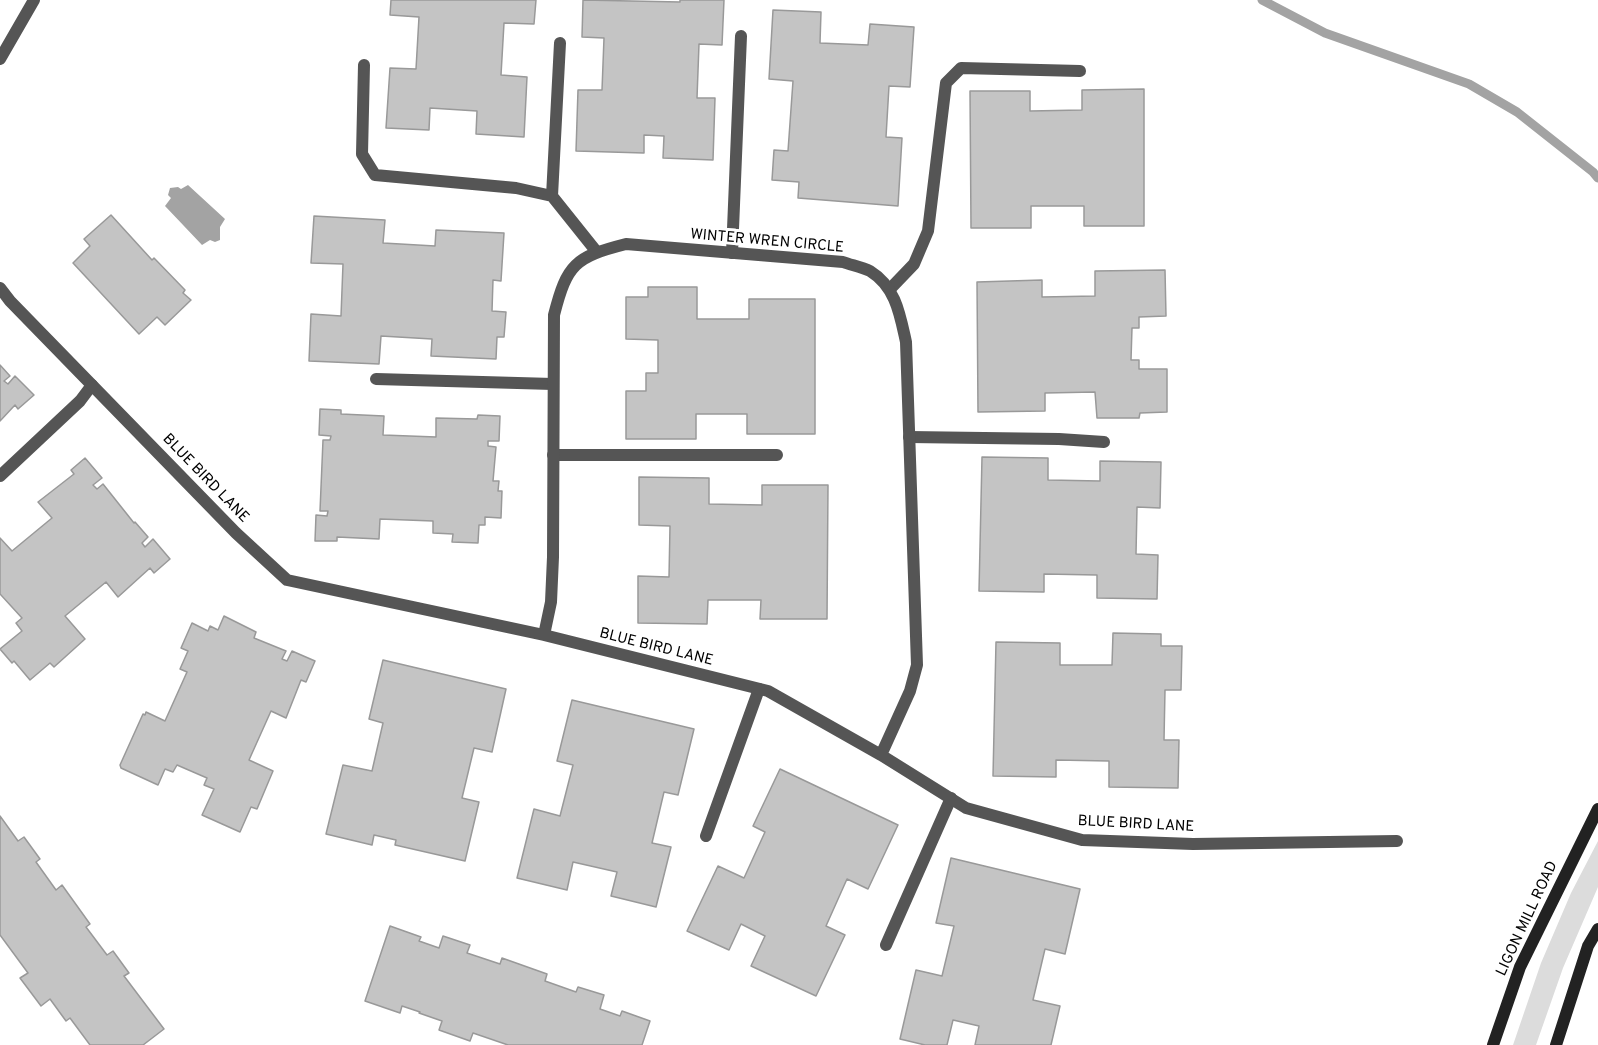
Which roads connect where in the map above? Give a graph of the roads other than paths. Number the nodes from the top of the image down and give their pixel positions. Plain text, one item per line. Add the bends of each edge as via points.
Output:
1 (34, 0) edge
2 (741, 36) dead end
3 (560, 43) dead end
4 (0, 59) edge
5 (364, 65) dead end
6 (1080, 71) dead end
7 (552, 196) junction
8 (597, 251) junction
9 (732, 253) junction
10 (0, 288) edge
11 (890, 289) junction
12 (376, 379) dead end
13 (553, 384) junction
14 (92, 385) junction
15 (909, 437) junction
16 (1104, 442) dead end
17 (553, 455) junction
18 (777, 455) dead end
19 (0, 476) edge
20 (544, 635) junction
21 (759, 689) junction
22 (881, 755) junction
23 (951, 798) junction
24 (1598, 809) edge
25 (706, 836) dead end
26 (1397, 841) dead end
27 (1598, 929) edge
28 (886, 945) dead end
29 (1493, 1045) edge
30 (1556, 1045) edge

1 - 4 street
2 - 9 street
3 - 7 street
5 - 7 street via 362,154 375,175 516,188
6 - 11 street via 961,68 946,83 928,231 914,264
7 - 8 street
8 - 9 street, WINTER WREN CIRCLE via 626,244
8 - 13 street, WINTER WREN CIRCLE via 574,264 561,285 554,315
9 - 11 street, WINTER WREN CIRCLE via 843,262 870,272
10 - 14 street, BLUE BIRD LANE
11 - 15 street via 906,342
12 - 13 street
13 - 17 street, WINTER WREN CIRCLE
14 - 19 street
14 - 20 street, BLUE BIRD LANE via 287,580
15 - 16 street
15 - 22 street via 917,665 910,691
17 - 18 street
17 - 20 street, WINTER WREN CIRCLE via 551,602
20 - 21 street, BLUE BIRD LANE
21 - 22 street, BLUE BIRD LANE
21 - 25 street
22 - 23 street, BLUE BIRD LANE
23 - 26 street, BLUE BIRD LANE via 966,808 1082,840 1193,844
23 - 28 street
24 - 29 main road, LIGON MILL ROAD via 1520,966
27 - 30 main road via 1588,946

